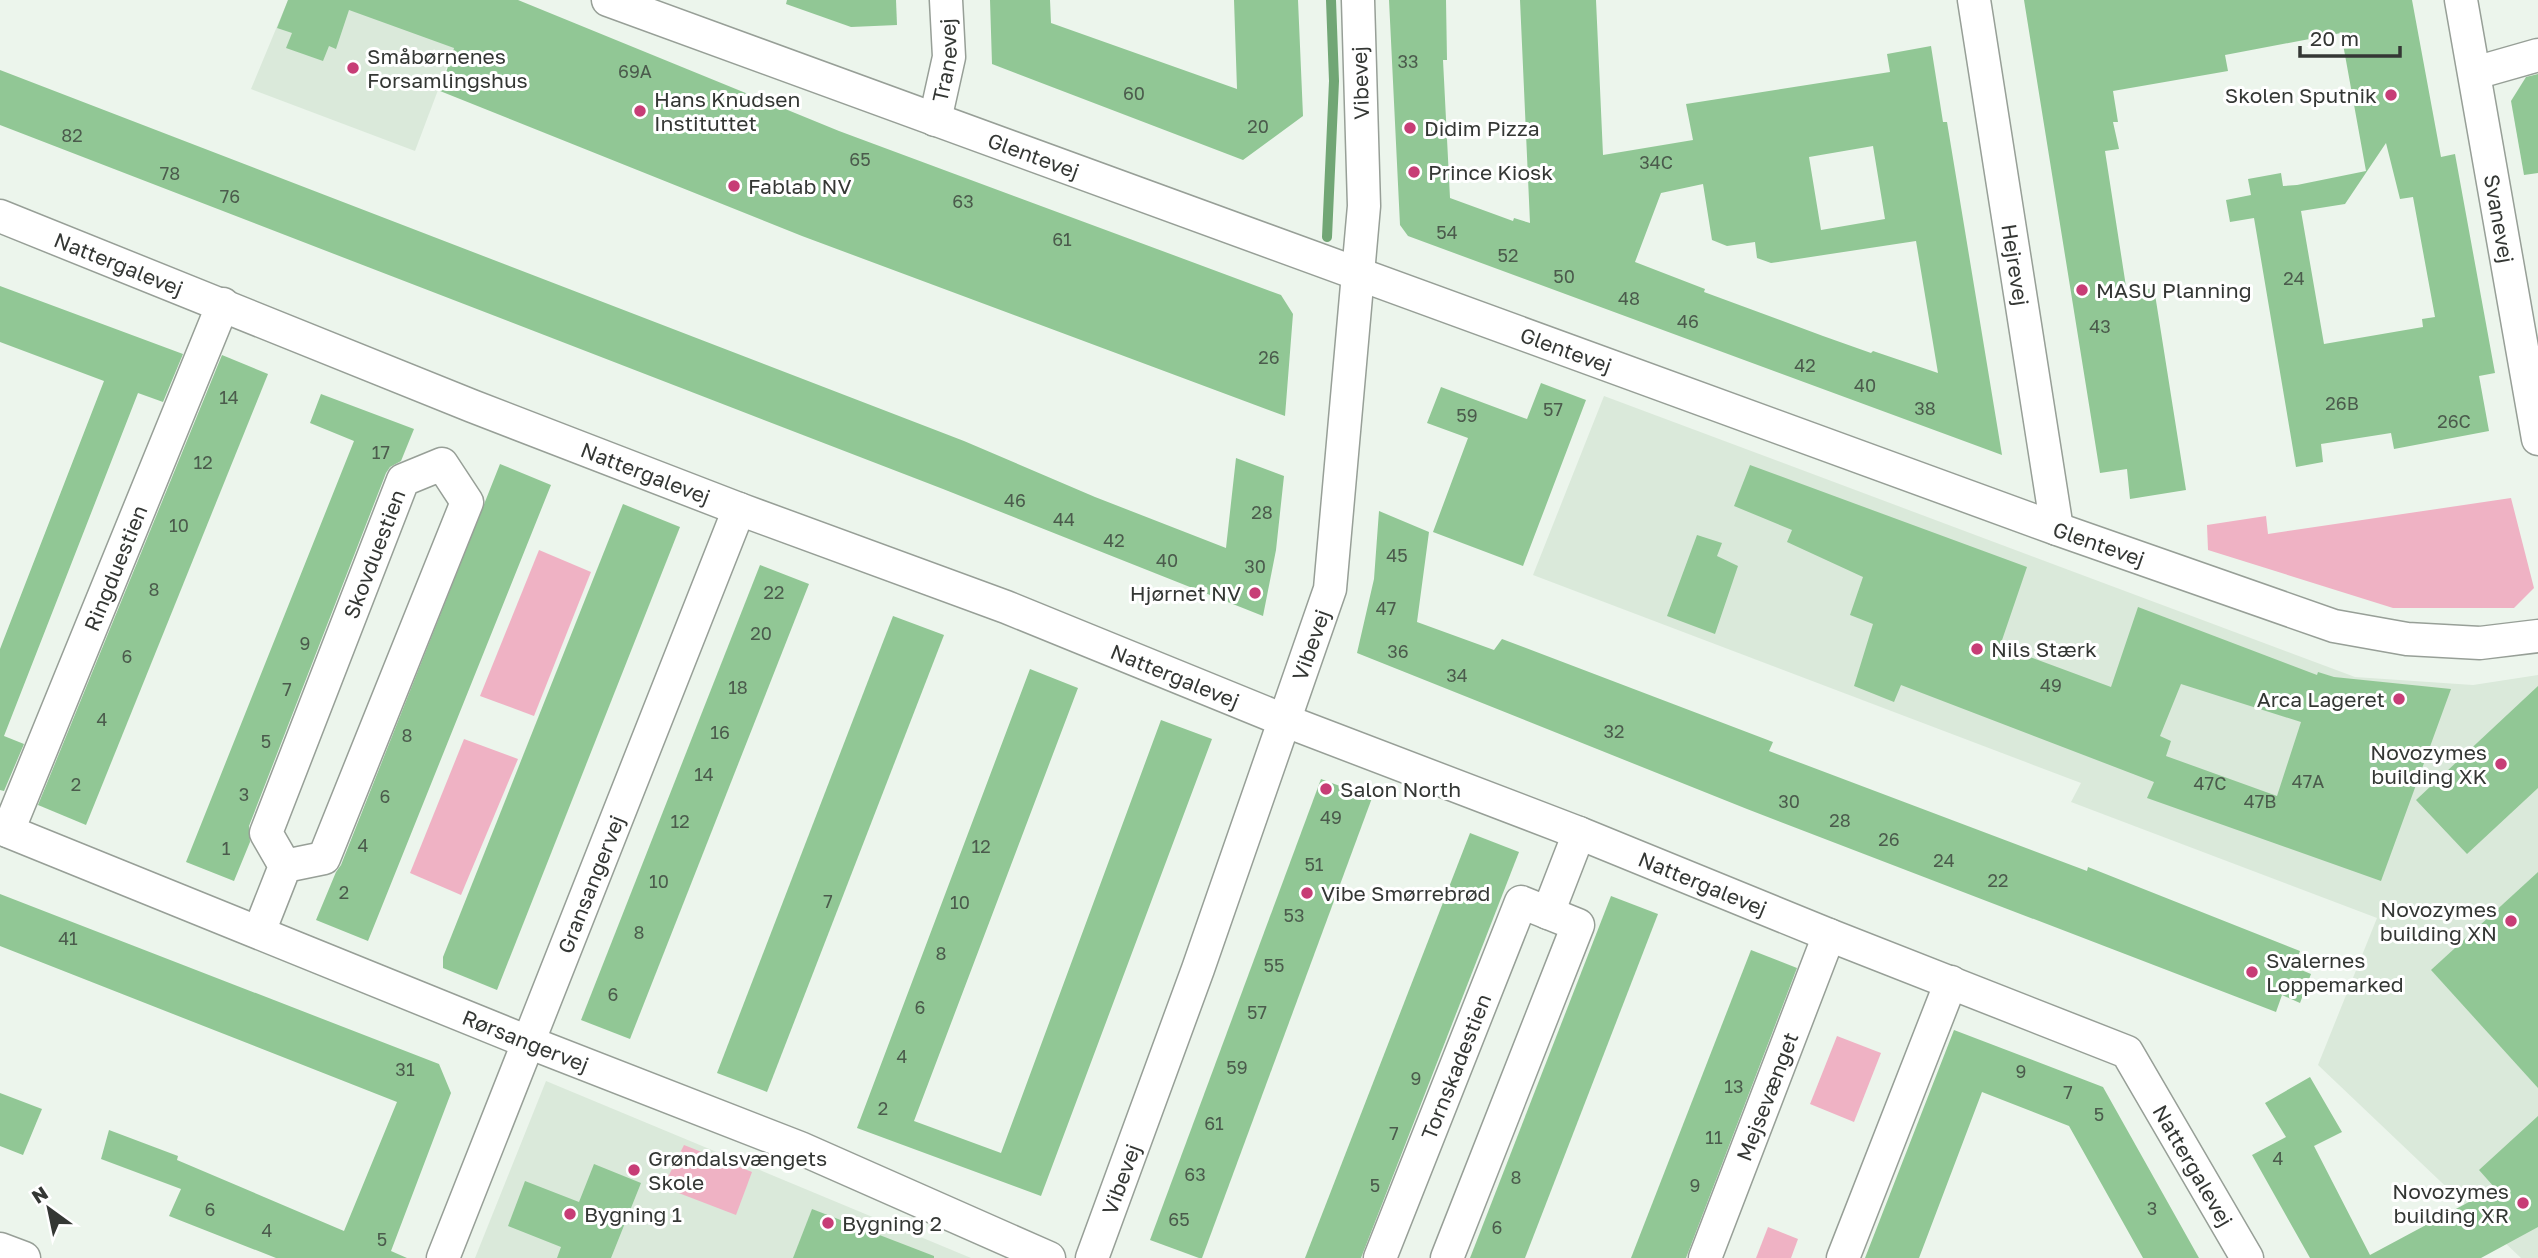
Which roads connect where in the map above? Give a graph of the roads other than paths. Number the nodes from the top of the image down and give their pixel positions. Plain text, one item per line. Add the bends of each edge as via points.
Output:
1 (608, 0) edge
2 (946, 0) edge
3 (1358, 0) edge
4 (1974, 0) edge
5 (2461, 0) edge
6 (2538, 55) edge
7 (2475, 74) junction
8 (935, 120) junction
9 (0, 216) edge
10 (1360, 273) junction
11 (223, 304) junction
12 (2538, 439) edge
13 (739, 509) junction
14 (2057, 528) junction
15 (2538, 636) edge
16 (1286, 722) junction
17 (4, 830) edge
18 (1579, 833) junction
19 (285, 866) junction
20 (1548, 913) junction
21 (259, 932) junction
22 (1829, 935) junction
23 (1951, 982) junction
24 (528, 1042) junction
25 (0, 1249) edge
26 (24, 1258) edge
27 (443, 1258) edge
28 (1049, 1258) edge
29 (1092, 1258) edge
30 (1380, 1258) edge
31 (1447, 1258) edge
32 (1705, 1258) edge
33 (1843, 1258) edge
34 (2247, 1258) edge

1 - 8 street, Glentevej
2 - 8 street, Tranevej via 949,57
3 - 10 street, Vibevej via 1364,206
4 - 14 street, Hejrevej
5 - 7 street, Svanevej
6 - 7 street
7 - 12 street, Svanevej
8 - 10 street, Glentevej
9 - 11 street, Nattergalevej
10 - 14 street, Glentevej
10 - 16 street, Vibevej via 1330,589
11 - 13 street, Nattergalevej
11 - 17 street, Ringduestien
13 - 16 street, Nattergalevej via 1006,607
13 - 24 street, Gransangervej
14 - 15 street, Glentevej via 2334,625 2407,639 2480,643
16 - 18 street, Nattergalevej
16 - 29 street, Vibevej
17 - 21 street, Rørsangervej
18 - 20 street
18 - 22 street, Nattergalevej
19 - 19 street, Skovduestien via 324,858 467,502 442,464 403,480 266,833
19 - 21 street
20 - 30 street, Tornskadestien via 1521,902
20 - 31 street, Tornskadestien via 1578,925
21 - 24 street, Rørsangervej
22 - 23 street, Nattergalevej
22 - 32 street, Mejsevænget
23 - 33 street
23 - 34 street, Nattergalevej via 2127,1052
24 - 27 street, Gransangervej
24 - 28 street, Rørsangervej via 800,1148
25 - 26 street

